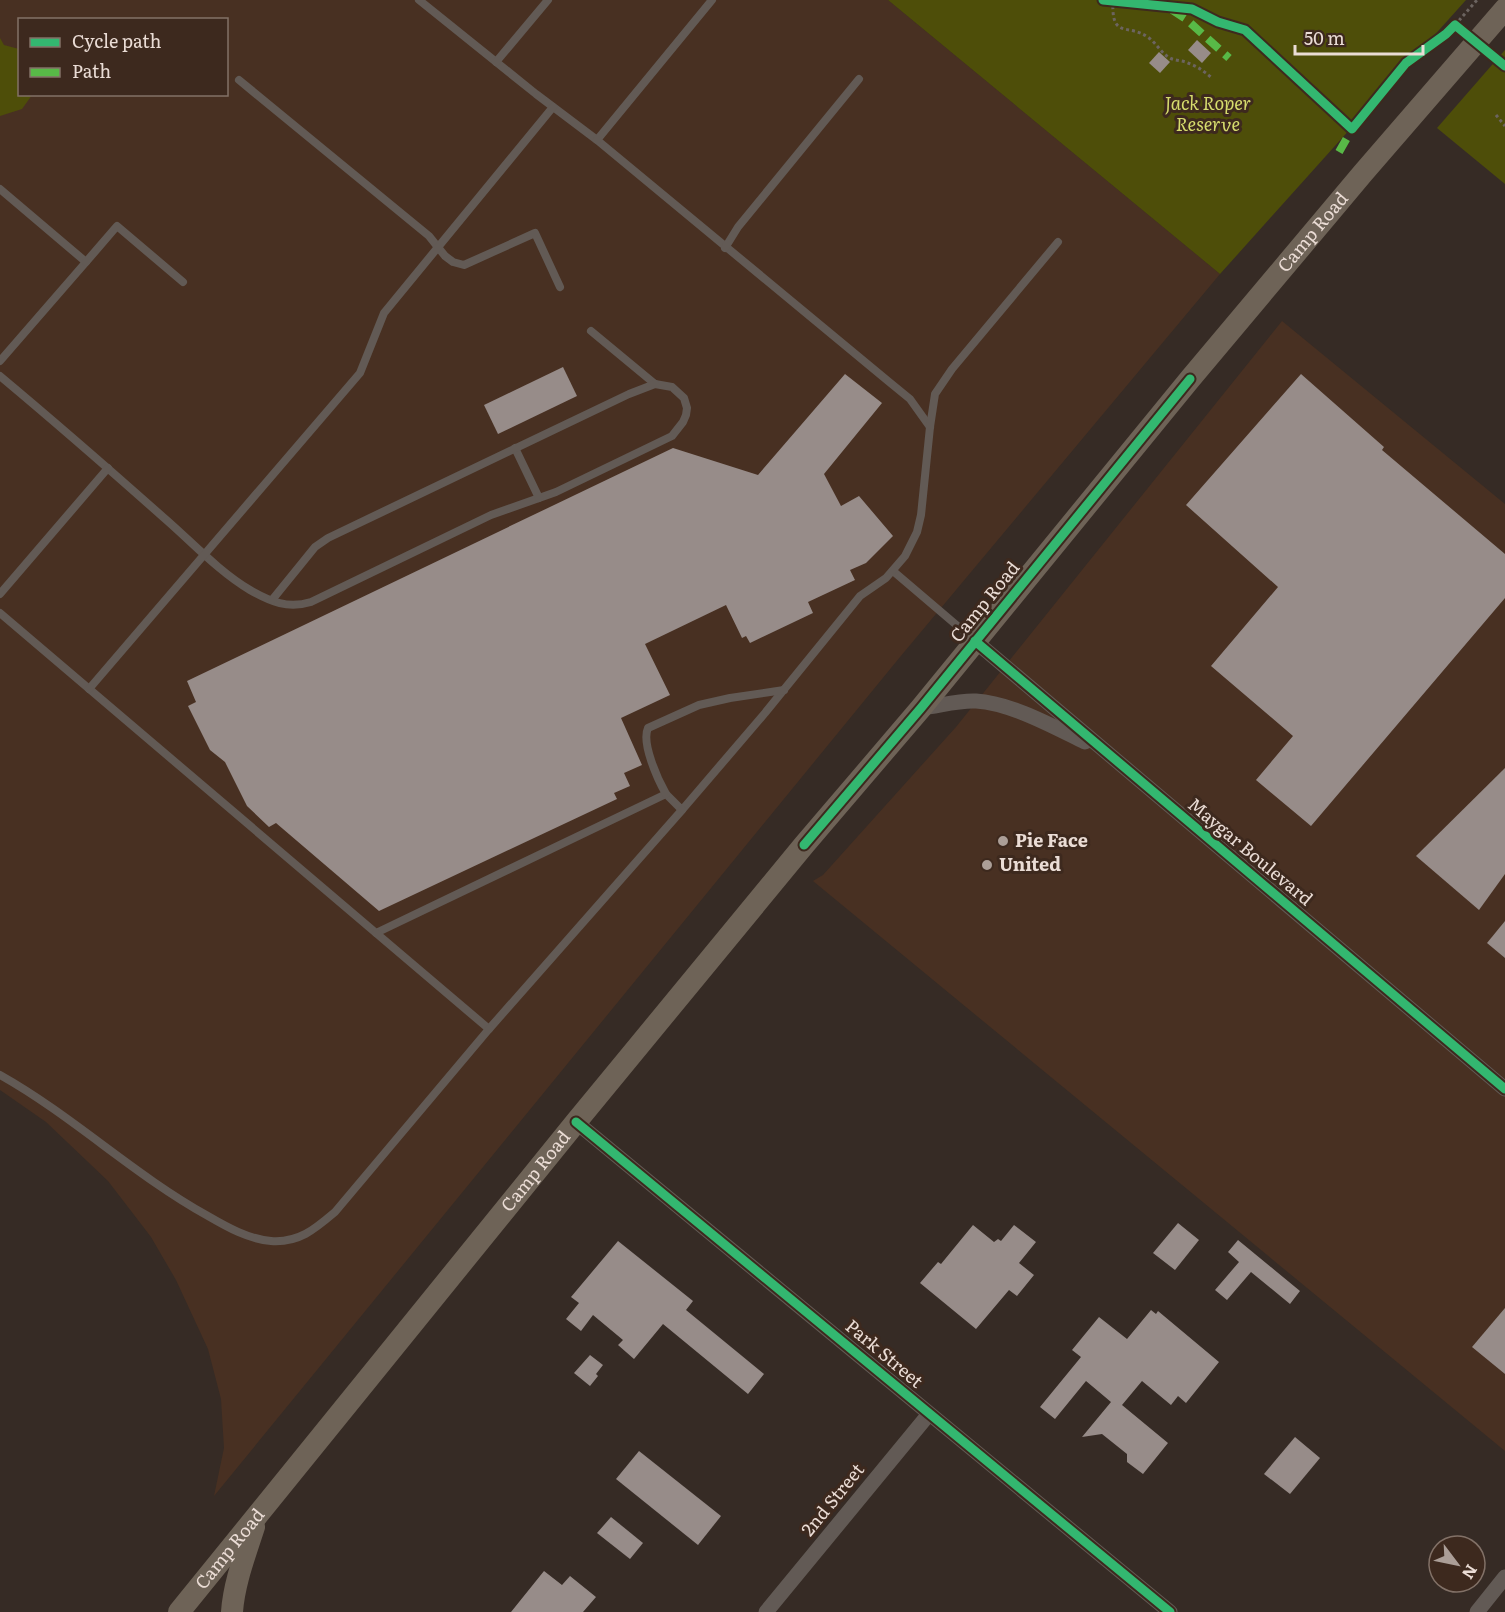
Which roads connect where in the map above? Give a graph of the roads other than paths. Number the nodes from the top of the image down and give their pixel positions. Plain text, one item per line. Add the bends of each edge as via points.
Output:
1 (419, 0) edge
2 (548, 0) edge
3 (712, 0) edge
4 (1505, 9) edge
5 (496, 62) junction
6 (859, 79) dead end
7 (239, 80) dead end
8 (553, 107) junction
9 (597, 140) junction
10 (0, 189) edge
11 (1058, 242) dead end
12 (438, 248) junction
13 (725, 248) junction
14 (86, 262) junction
15 (183, 282) dead end
16 (560, 287) dead end
17 (591, 331) dead end
18 (0, 361) edge
19 (0, 376) edge
20 (655, 384) junction
21 (930, 427) junction
22 (515, 448) junction
23 (108, 468) junction
24 (539, 498) junction
25 (204, 554) junction
26 (893, 571) junction
27 (0, 594) edge
28 (272, 600) junction
29 (0, 613) edge
30 (975, 641) junction
31 (89, 689) junction
32 (784, 690) junction
33 (921, 708) junction
34 (1106, 753) junction
35 (666, 794) junction
36 (682, 810) junction
37 (376, 933) junction
38 (489, 1029) junction
39 (0, 1075) edge
40 (1505, 1089) edge
41 (576, 1122) junction
42 (929, 1414) junction
43 (258, 1514) junction
44 (1505, 1577) edge
45 (179, 1612) edge
46 (232, 1612) edge
47 (766, 1612) edge
48 (1170, 1612) edge
49 (1477, 1612) edge

1 - 5 lane
2 - 5 lane
3 - 9 lane
4 - 30 main road, Camp Road via 1190,379
5 - 8 lane
6 - 13 lane
7 - 12 lane via 429,236
8 - 9 lane
8 - 12 lane
9 - 13 lane
10 - 14 lane
11 - 21 lane via 952,369 936,394
12 - 16 lane via 453,262 468,265 535,233
12 - 25 lane via 384,313 360,373
13 - 21 lane via 910,399
14 - 15 lane via 117,226
14 - 18 lane
17 - 20 lane
19 - 23 lane
20 - 22 lane
20 - 24 lane via 672,387 686,402 685,417 672,436
21 - 26 lane via 917,532
22 - 24 lane
22 - 28 lane via 328,538 315,547
23 - 25 lane
23 - 27 lane
24 - 28 lane via 491,515 311,602 297,606
25 - 28 lane via 250,590
25 - 31 lane
26 - 30 lane
26 - 32 lane via 860,596
29 - 31 lane
30 - 33 main road, Camp Road
30 - 34 street, Maygar Boulevard
31 - 37 lane
32 - 35 lane via 699,705 648,728 646,736 653,764
32 - 36 lane
33 - 34 street via 988,702 1044,722
33 - 41 main road, Camp Road
34 - 40 street, Maygar Boulevard
35 - 36 lane
35 - 37 lane
36 - 38 lane
37 - 38 lane
38 - 39 lane via 335,1212 314,1231 272,1241 253,1238 180,1201
41 - 42 street, Park Street
41 - 43 main road, Camp Road
42 - 47 street, 2nd Street
42 - 48 street, Park Street
43 - 45 main road, Camp Road
43 - 46 main road via 239,1573
44 - 49 street

